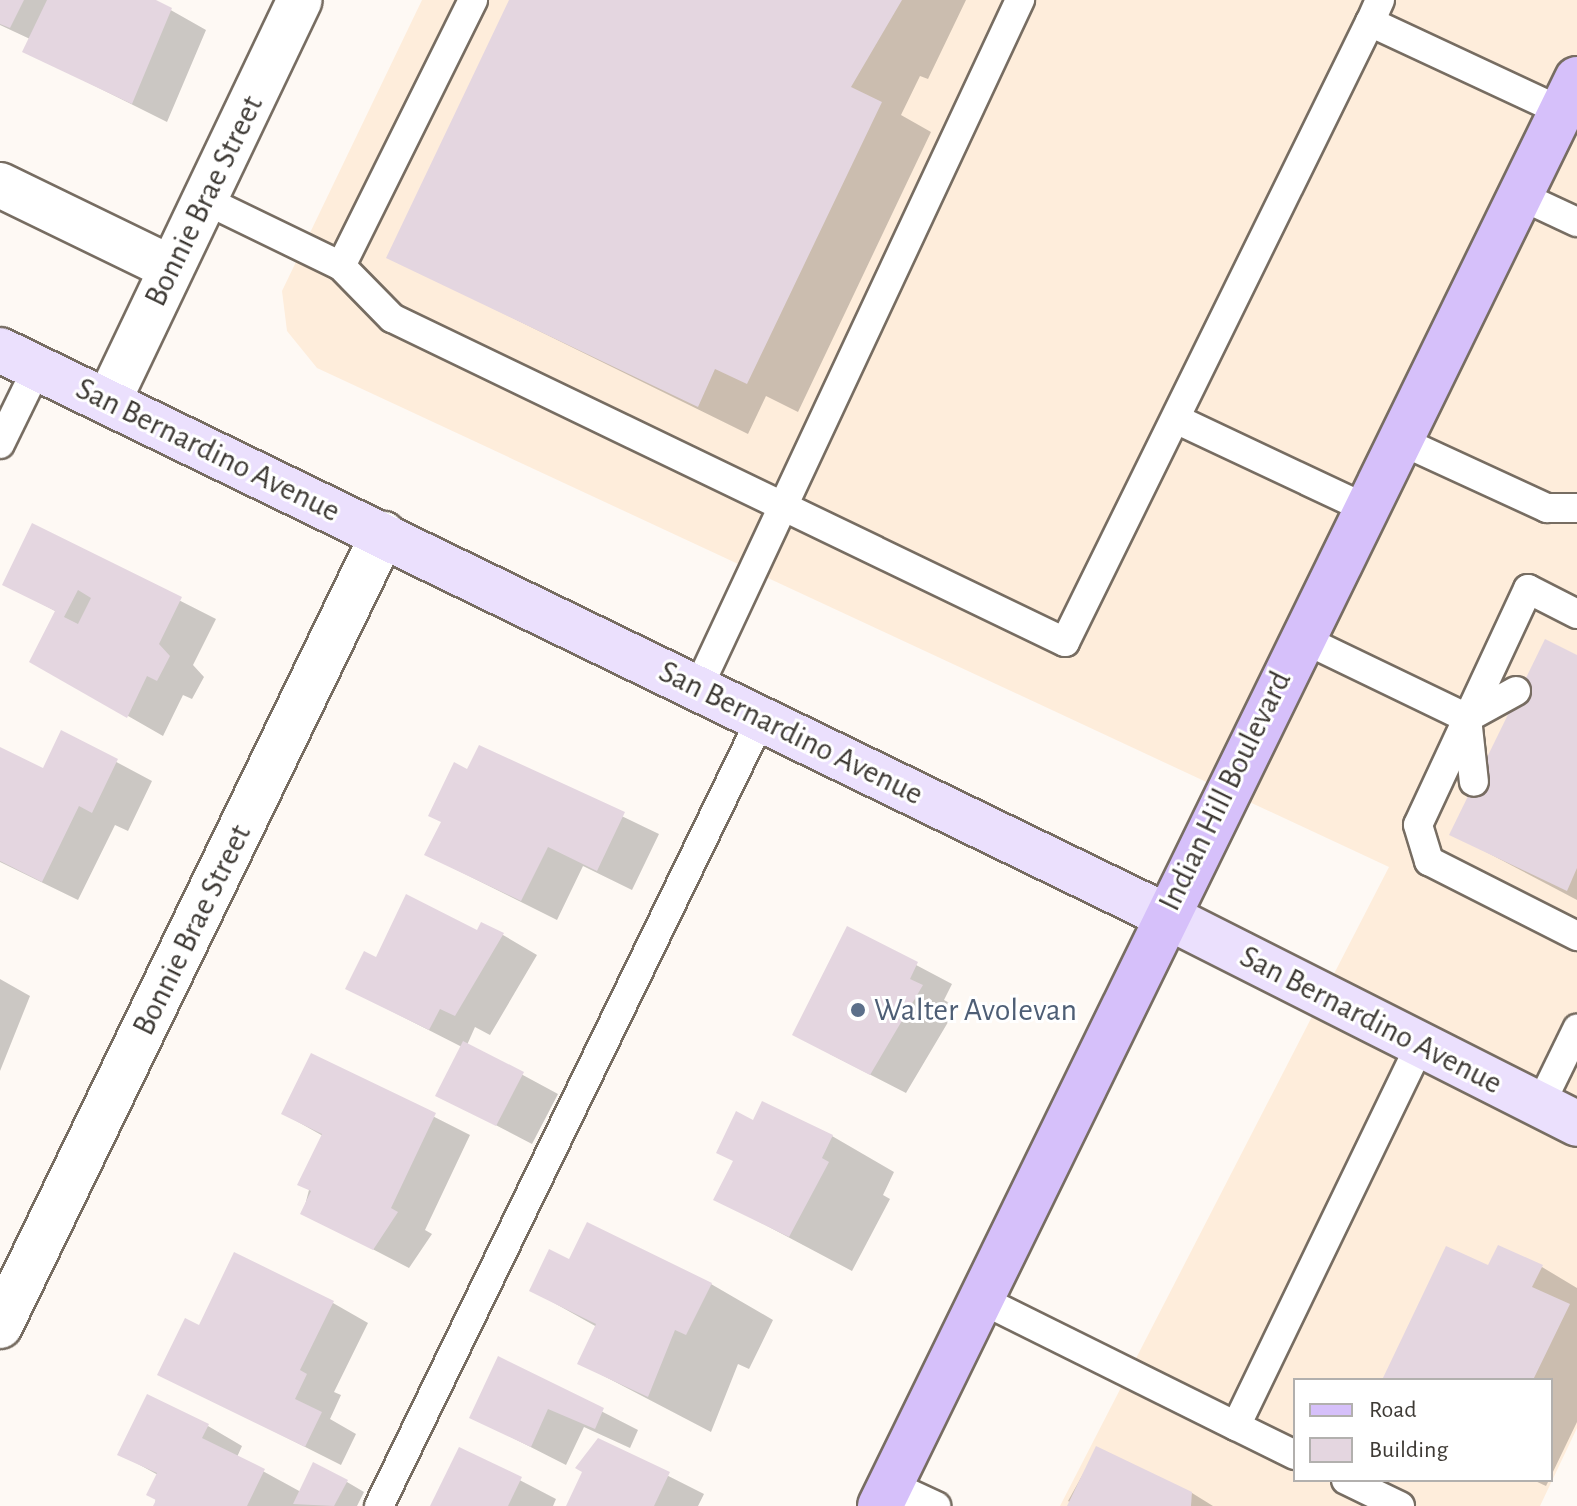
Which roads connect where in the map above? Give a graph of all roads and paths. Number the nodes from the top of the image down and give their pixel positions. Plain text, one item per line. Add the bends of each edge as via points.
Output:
1 (300, 0) edge
2 (473, 0) edge
3 (1020, 0) edge
4 (1375, 11) edge
5 (1569, 95) edge
6 (0, 185) edge
7 (1519, 195) junction
8 (205, 200) junction
9 (1577, 222) edge
10 (341, 266) junction
11 (171, 268) junction
12 (18, 359) edge
13 (108, 402) junction
14 (1178, 420) junction
15 (1399, 440) junction
16 (0, 444) edge
17 (783, 505) junction
18 (1365, 508) junction
19 (1577, 508) edge
20 (383, 534) junction
21 (1577, 614) edge
22 (1301, 638) junction
23 (698, 688) junction
24 (1516, 691) dead end
25 (1467, 718) junction
26 (761, 719) junction
27 (1474, 782) dead end
28 (1164, 915) junction
29 (1577, 936) edge
30 (1577, 1029) edge
31 (1420, 1045) junction
32 (1558, 1115) edge
33 (980, 1299) junction
34 (0, 1326) edge
35 (1236, 1426) junction
36 (1293, 1454) edge
37 (1350, 1482) edge
38 (886, 1495) edge
39 (379, 1506) edge
40 (936, 1506) edge
41 (1400, 1506) edge

1 - 8 street, Bonnie Brae Street
2 - 10 lane
3 - 17 lane
4 - 5 lane
4 - 14 lane
5 - 7 main road, Indian Hill Boulevard
6 - 11 street
7 - 9 lane
7 - 15 main road, Indian Hill Boulevard
8 - 10 lane
8 - 11 street, Bonnie Brae Street
10 - 17 lane via 392,318
11 - 13 street, Bonnie Brae Street
12 - 13 main road, San Bernardino Avenue
12 - 16 lane
13 - 20 main road, San Bernardino Avenue
14 - 17 lane via 1065,642
14 - 18 lane
15 - 18 main road, Indian Hill Boulevard
15 - 19 lane via 1547,508
17 - 23 lane
18 - 22 main road, Indian Hill Boulevard
20 - 23 main road, San Bernardino Avenue
20 - 34 street, Bonnie Brae Street
21 - 25 lane via 1528,589
22 - 25 lane
22 - 28 main road, Indian Hill Boulevard
23 - 26 main road, San Bernardino Avenue
24 - 25 lane
25 - 27 lane
25 - 29 lane via 1418,825 1429,861
26 - 28 main road, San Bernardino Avenue
26 - 39 lane
28 - 31 main road, San Bernardino Avenue
28 - 33 main road, Indian Hill Boulevard
30 - 32 lane
31 - 32 main road, San Bernardino Avenue
31 - 35 lane
33 - 35 lane
33 - 38 main road, Indian Hill Boulevard
35 - 36 lane
37 - 41 lane
38 - 40 lane

